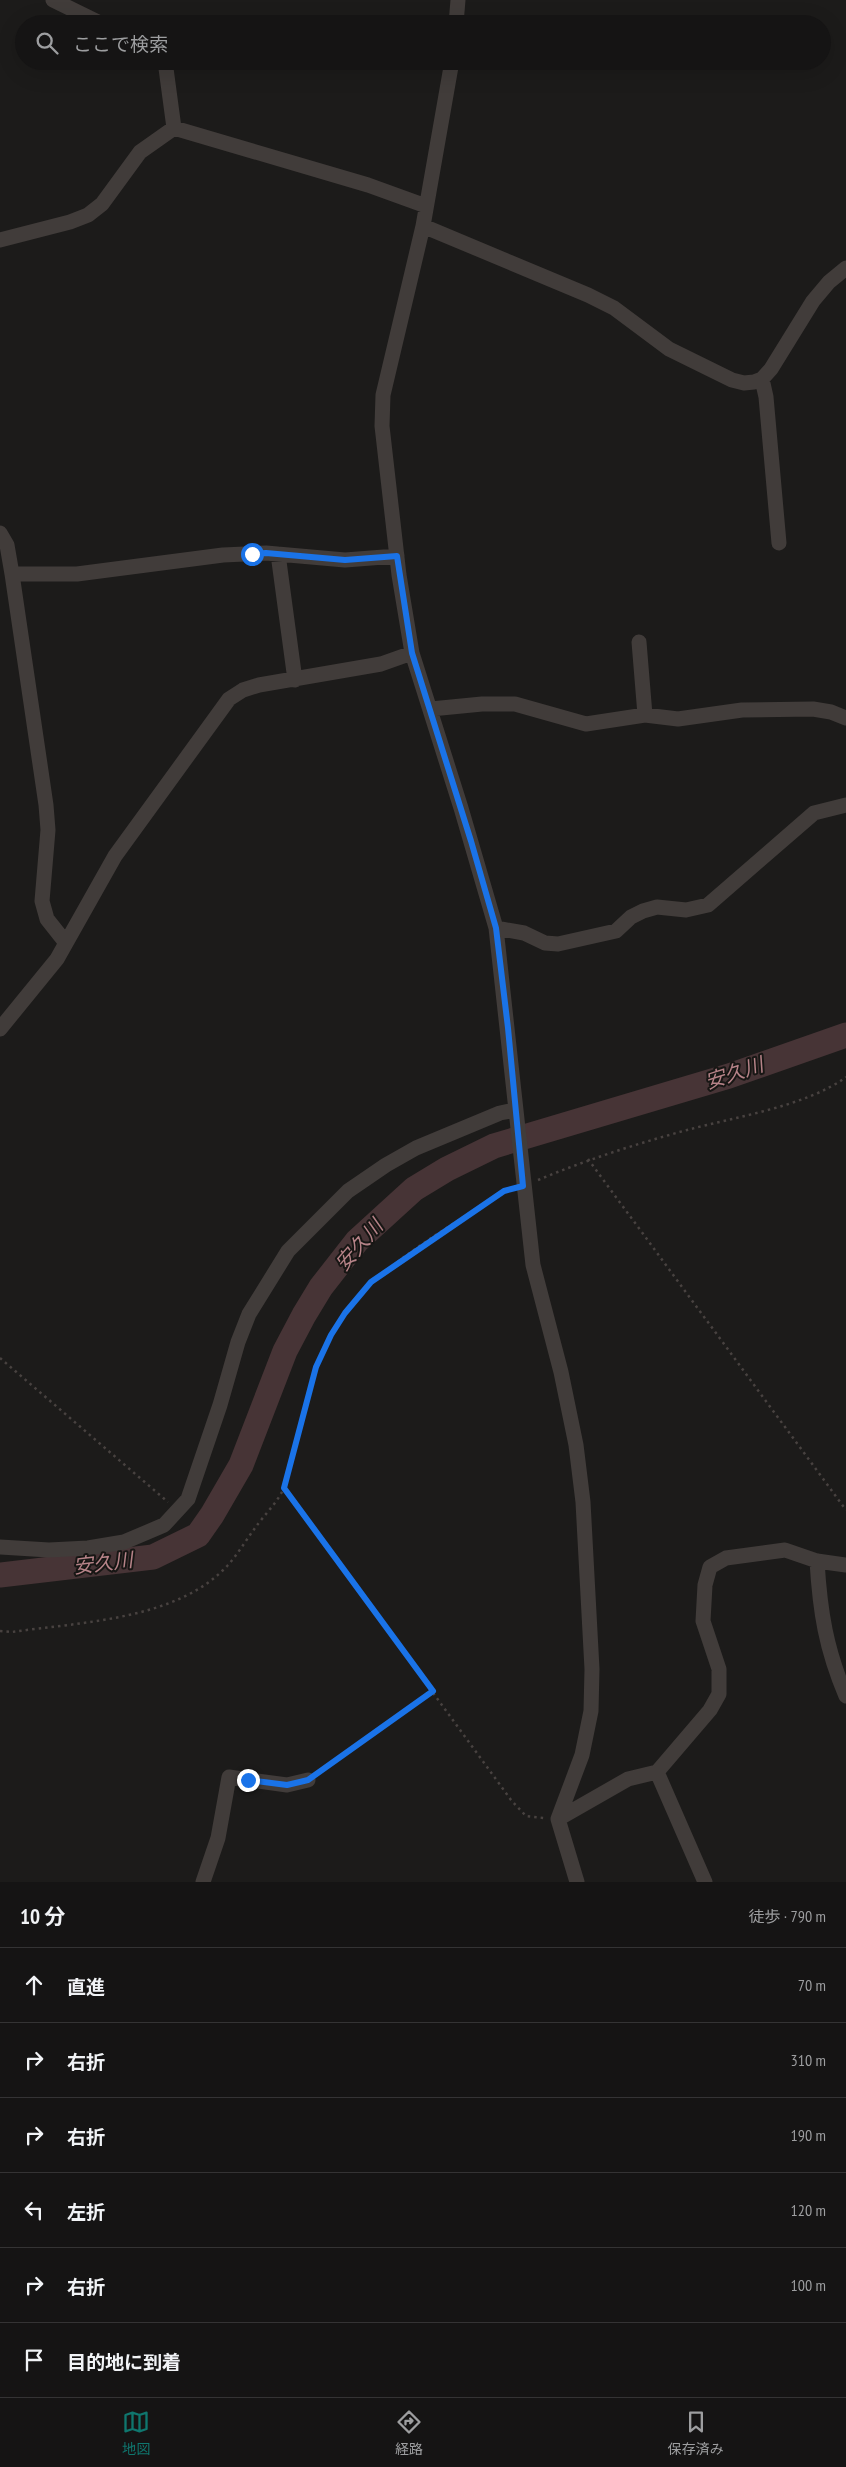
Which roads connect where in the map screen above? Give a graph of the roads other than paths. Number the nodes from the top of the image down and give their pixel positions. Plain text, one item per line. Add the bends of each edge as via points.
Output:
1 (53, 0) edge
2 (458, 0) edge
3 (84, 15) edge
4 (457, 15) edge
5 (166, 70) edge
6 (450, 70) edge
7 (174, 128) junction
8 (426, 206) junction
9 (423, 226) junction
10 (0, 240) edge
11 (846, 268) edge
12 (762, 379) junction
13 (0, 533) edge
14 (779, 544) dead end
15 (278, 554) junction
16 (397, 556) junction
17 (12, 574) junction
18 (639, 642) dead end
19 (412, 653) junction
20 (295, 680) junction
21 (431, 709) junction
22 (645, 714) junction
23 (846, 718) edge
24 (846, 805) edge
25 (496, 928) junction
26 (66, 943) junction
27 (0, 1028) edge
28 (515, 1110) junction
29 (0, 1547) edge
30 (817, 1561) junction
31 (846, 1565) edge
32 (846, 1696) edge
33 (657, 1772) junction
34 (308, 1780) road end
35 (558, 1819) junction
36 (203, 1882) edge
37 (577, 1882) edge
38 (705, 1882) edge

1 - 3 street
2 - 4 street
5 - 7 street
6 - 8 street
7 - 8 street via 368,185
7 - 10 street via 140,152 102,204 88,215
8 - 9 street
9 - 12 street via 588,295 614,308 669,349 732,380 744,383
9 - 16 street via 383,395 385,464
11 - 12 street via 813,301 772,369
12 - 14 street
13 - 17 street via 7,545
15 - 16 street via 345,560
15 - 17 street via 223,555 70,574
15 - 20 street
16 - 19 street
17 - 26 street via 46,805 48,830 42,901 47,919
18 - 22 street
19 - 20 street via 381,664
19 - 21 street
20 - 26 street via 259,685 229,699 115,856
21 - 22 street via 515,704 586,724
21 - 25 street
22 - 23 street via 678,719 742,710 813,709
24 - 25 street via 814,813 708,905 686,910 657,907 637,914 616,931 558,944
25 - 28 street
26 - 27 street via 57,960
28 - 29 street via 500,1113 416,1148 386,1165 348,1191 288,1251 249,1314 188,1499 164,1525 124,1542 88,1548
28 - 35 street via 533,1265 561,1372 576,1445 583,1502 592,1668 591,1711 582,1755
30 - 31 street
30 - 32 street via 820,1601 832,1661
30 - 33 street via 785,1550 726,1558 710,1567 705,1585 703,1621 719,1669 719,1694 710,1710
33 - 35 street via 628,1779
33 - 38 street
34 - 36 street via 287,1785 229,1777 218,1838
35 - 37 street

